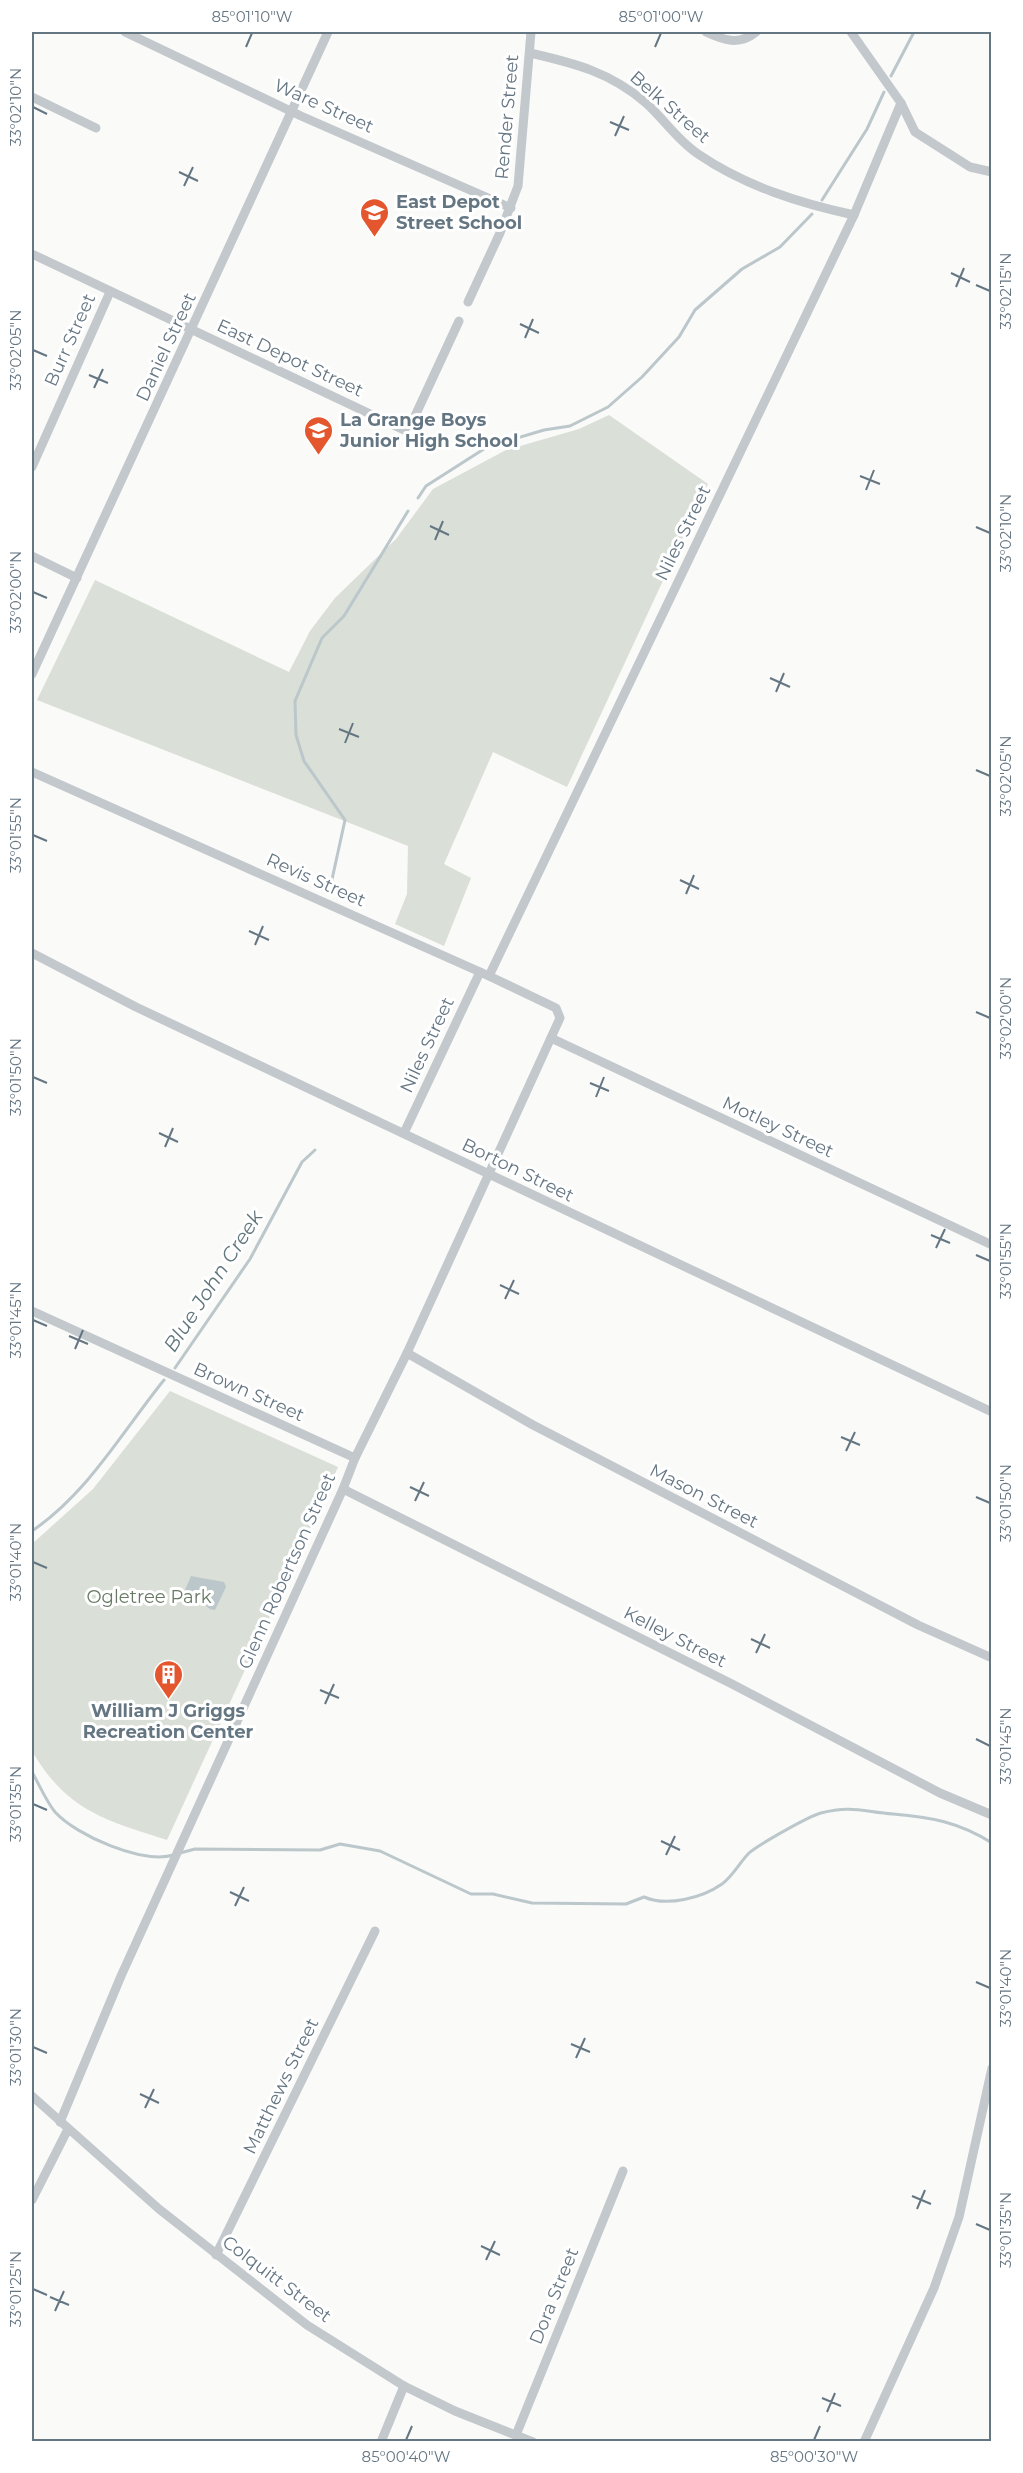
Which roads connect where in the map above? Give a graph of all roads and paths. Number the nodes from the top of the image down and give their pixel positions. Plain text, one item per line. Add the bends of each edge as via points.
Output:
1 (125, 32) edge
2 (328, 32) edge
3 (531, 32) edge
4 (706, 32) edge
5 (756, 32) edge
6 (851, 32) edge
7 (530, 53) junction
8 (32, 98) edge
9 (902, 103) junction
10 (290, 110) junction
11 (96, 128) dead end
12 (992, 172) edge
13 (511, 208) junction
14 (854, 215) junction
15 (32, 255) edge
16 (110, 292) junction
17 (468, 302) dead end
18 (459, 321) dead end
19 (192, 330) junction
20 (32, 467) edge
21 (32, 556) edge
22 (76, 578) junction
23 (32, 674) edge
24 (32, 772) edge
25 (32, 952) edge
26 (480, 972) junction
27 (489, 976) junction
28 (551, 1038) junction
29 (404, 1133) junction
30 (488, 1174) junction
31 (992, 1245) edge
32 (32, 1311) edge
33 (407, 1353) junction
34 (992, 1412) edge
35 (355, 1458) junction
36 (343, 1489) junction
37 (992, 1658) edge
38 (992, 1815) edge
39 (375, 1931) dead end
40 (992, 2068) edge
41 (32, 2096) edge
42 (60, 2122) junction
43 (68, 2129) junction
44 (623, 2170) dead end
45 (32, 2200) edge
46 (216, 2255) junction
47 (404, 2386) junction
48 (516, 2435) junction
49 (381, 2442) edge
50 (533, 2442) edge
51 (864, 2442) edge

1 - 10 street, Ware Street
2 - 10 street, Daniel Street
3 - 7 street, Render Street
4 - 5 street via 724,41 740,40
6 - 9 street
7 - 13 street, Render Street via 518,186
7 - 14 street, Belk Street via 582,65 612,79 646,103 697,153 753,185 811,206
8 - 11 street
9 - 12 street via 915,132 970,167
9 - 14 street, Niles Street
10 - 13 street, Ware Street
10 - 19 street, Daniel Street
13 - 17 street, Render Street
14 - 27 street, Niles Street
15 - 16 street, East Depot Street
16 - 19 street, East Depot Street
16 - 20 street, Burr Street
18 - 19 street, East Depot Street via 415,416 404,430
19 - 22 street, Daniel Street
21 - 22 street
22 - 23 street, Daniel Street
24 - 26 street, Revis Street
25 - 29 street, Borton Street via 136,1007
26 - 27 street, Revis Street
26 - 29 street, Niles Street
27 - 28 street, Revis Street via 555,1008 560,1018
28 - 30 street, Glenn Robertson Street
28 - 31 street, Motley Street
29 - 30 street, Borton Street
30 - 33 street, Glenn Robertson Street
30 - 34 street, Borton Street
32 - 35 street, Brown Street
33 - 35 street, Glenn Robertson Street
33 - 37 street, Mason Street via 533,1425 918,1625
35 - 36 street, Glenn Robertson Street
36 - 38 street, Kelley Street via 940,1793
36 - 42 street, Glenn Robertson Street via 121,1976
39 - 46 street, Matthews Street
40 - 51 street via 959,2217 934,2288
41 - 42 street, Colquitt Street
42 - 43 street, Colquitt Street
43 - 45 street
43 - 46 street, Colquitt Street
44 - 48 street, Dora Street
46 - 47 street, Colquitt Street via 307,2325
47 - 48 street, Colquitt Street
47 - 49 street
48 - 50 street, Colquitt Street

